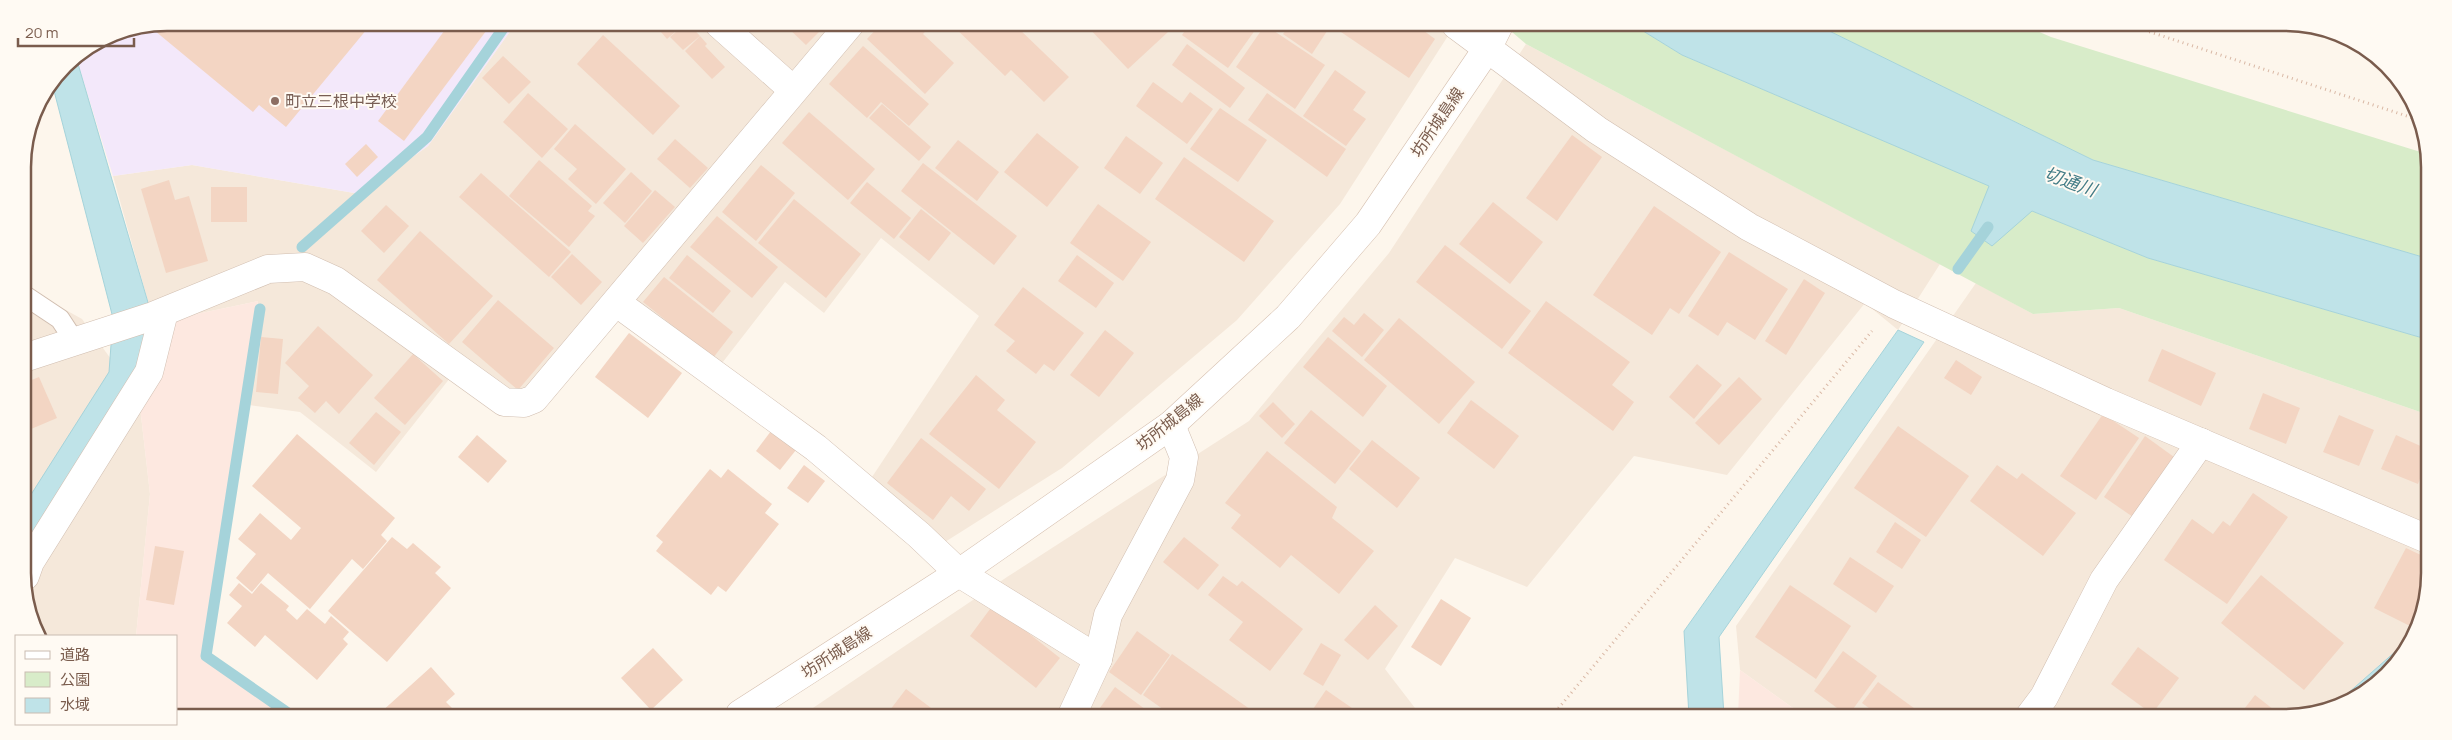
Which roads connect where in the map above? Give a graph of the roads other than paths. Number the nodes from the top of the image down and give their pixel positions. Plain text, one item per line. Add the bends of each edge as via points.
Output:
1 (727, 31) edge
2 (844, 31) edge
3 (1474, 31) edge
4 (1493, 37) edge
5 (793, 90) junction
6 (32, 300) edge
7 (617, 303) junction
8 (159, 314) junction
9 (85, 339) junction
10 (32, 356) edge
11 (1171, 424) junction
12 (2201, 442) junction
13 (2421, 536) edge
14 (31, 560) edge
15 (959, 573) junction
16 (1098, 659) junction
17 (2036, 708) edge
18 (748, 709) edge
19 (1075, 709) edge

1 - 5 street
2 - 5 street
3 - 4 street
4 - 11 street, 坊所城島線 via 1368,224 1288,317
4 - 12 street via 1597,130 1749,227 1894,304
5 - 7 street
6 - 9 lane
7 - 8 street via 534,399 524,403 504,402 336,281 305,267 268,269
7 - 15 street via 816,448
8 - 9 street
8 - 14 street via 149,372
9 - 10 street
11 - 15 street, 坊所城島線
11 - 16 street via 1184,457 1180,480 1108,616
12 - 13 street
12 - 17 street via 2104,580
15 - 16 street
15 - 18 street, 坊所城島線
16 - 19 street

